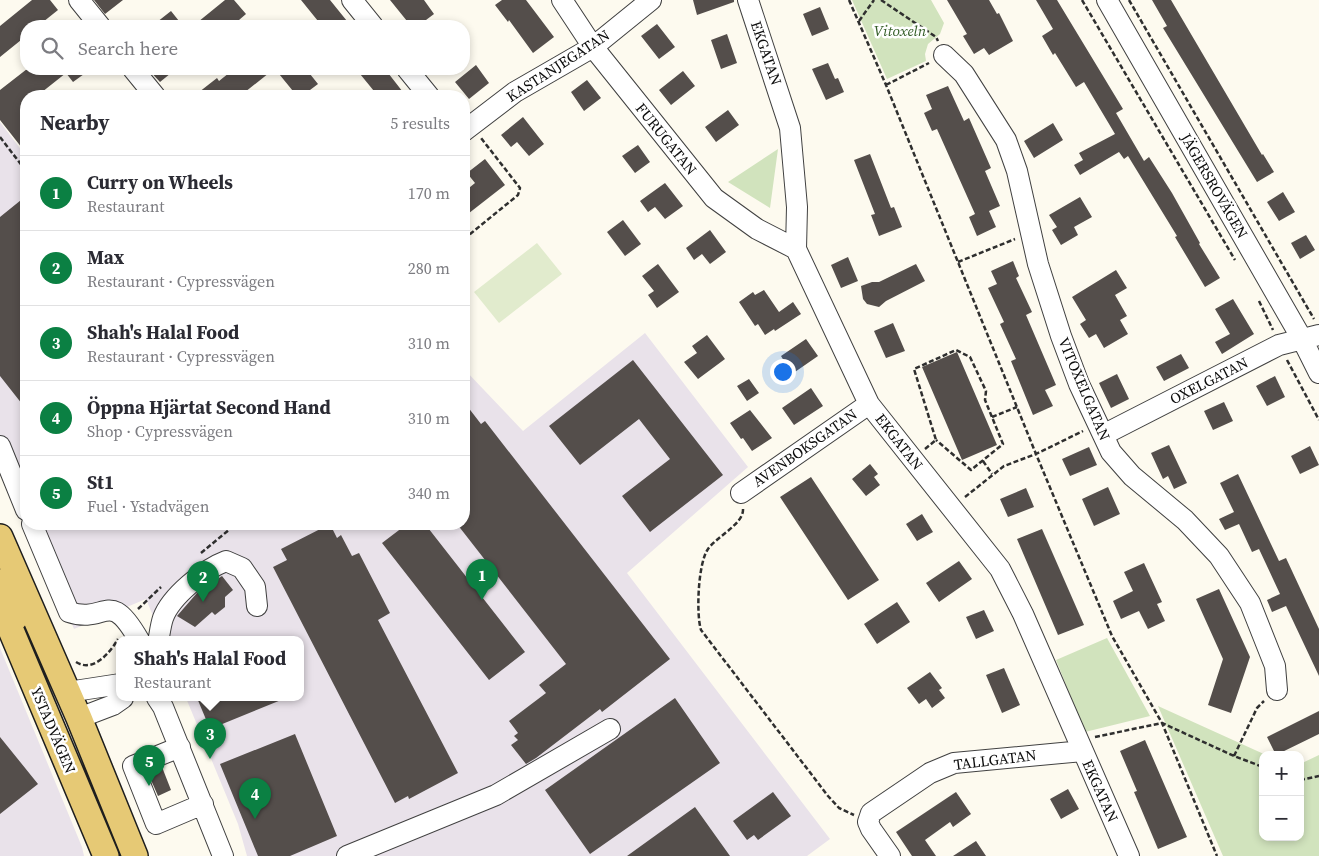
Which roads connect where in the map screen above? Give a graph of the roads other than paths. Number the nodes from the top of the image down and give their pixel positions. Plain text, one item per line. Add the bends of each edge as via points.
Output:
1 (79, 0) edge
2 (352, 0) edge
3 (562, 0) edge
4 (651, 0) edge
5 (748, 0) edge
6 (1107, 0) edge
7 (95, 20) edge
8 (368, 20) edge
9 (592, 47) junction
10 (944, 56) road end
11 (138, 75) edge
12 (412, 75) edge
13 (150, 90) edge
14 (424, 90) edge
15 (470, 126) edge
16 (796, 249) junction
17 (1312, 332) edge
18 (1319, 373) edge
19 (869, 404) junction
20 (1100, 430) junction
21 (0, 446) edge
22 (740, 493) road end
23 (20, 495) edge
24 (35, 530) edge
25 (0, 538) edge
26 (0, 582) edge
27 (0, 604) edge
28 (257, 606) dead end
29 (137, 636) edge
30 (159, 636) edge
31 (116, 685) edge
32 (1276, 690) road end
33 (68, 692) junction
34 (119, 701) edge
35 (159, 701) edge
36 (79, 718) junction
37 (610, 729) dead end
38 (1081, 746) junction
39 (180, 748) junction
40 (203, 804) junction
41 (106, 856) edge
42 (135, 856) edge
43 (223, 856) edge
44 (346, 856) edge
45 (890, 856) edge
46 (1129, 856) edge

1 - 7 street
2 - 8 street
3 - 9 street, FURUGATAN
4 - 9 street, KASTANJEGATAN
5 - 16 street, EKGATAN via 790,128 797,207
6 - 17 street, JÄGERSROVÄGEN
9 - 15 street, KASTANJEGATAN via 515,92
9 - 16 street, FURUGATAN via 714,198 758,229
10 - 20 street, VITOXELGATAN via 964,74 1006,140 1017,171 1038,264 1061,336
11 - 13 street
12 - 14 street
16 - 19 street, EKGATAN
17 - 18 street, JÄGERSROVÄGEN
17 - 20 street, OXELGATAN
19 - 22 street, AVENBOKSGATAN
19 - 38 street, EKGATAN via 1000,568
20 - 32 street, VITOXELGATAN via 1111,452 1132,476 1185,520 1220,556 1250,603 1275,666
21 - 23 street
24 - 29 street via 69,612 80,616 107,610 118,612
25 - 33 main road, YSTADVÄGEN
26 - 36 main road, YSTADVÄGEN via 46,691 59,706
27 - 41 main road, YSTADVÄGEN
28 - 30 street via 255,587 242,568 226,562 213,566 174,599 164,616
31 - 33 street
33 - 36 main road, YSTADVÄGEN
34 - 36 street
35 - 39 street
36 - 42 main road, YSTADVÄGEN
37 - 44 street via 496,795
38 - 45 street, TALLGATAN via 954,763 930,773 871,813 868,822 871,829
38 - 46 street, EKGATAN
39 - 40 street
39 - 40 street via 133,766 156,824
40 - 43 street

